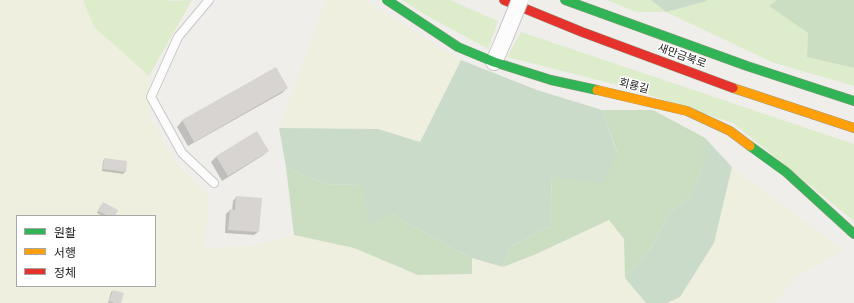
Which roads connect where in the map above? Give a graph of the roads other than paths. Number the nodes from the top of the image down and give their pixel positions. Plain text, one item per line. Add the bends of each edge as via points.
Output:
1 (209, 0) edge
2 (387, 0) edge
3 (504, 0) edge
4 (520, 0) edge
5 (565, 0) edge
6 (494, 62) junction
7 (854, 101) edge
8 (854, 128) edge
9 (214, 183) dead end
10 (854, 234) edge

1 - 9 lane via 178,37 151,97 182,153
2 - 6 main road, 회룡길 via 458,47
3 - 8 main road, 새만금북로 via 738,90
4 - 6 street, bridge
5 - 7 main road, 새만금북로 via 747,66
6 - 10 main road, 회룡길 via 551,80 687,111 730,131 786,172

